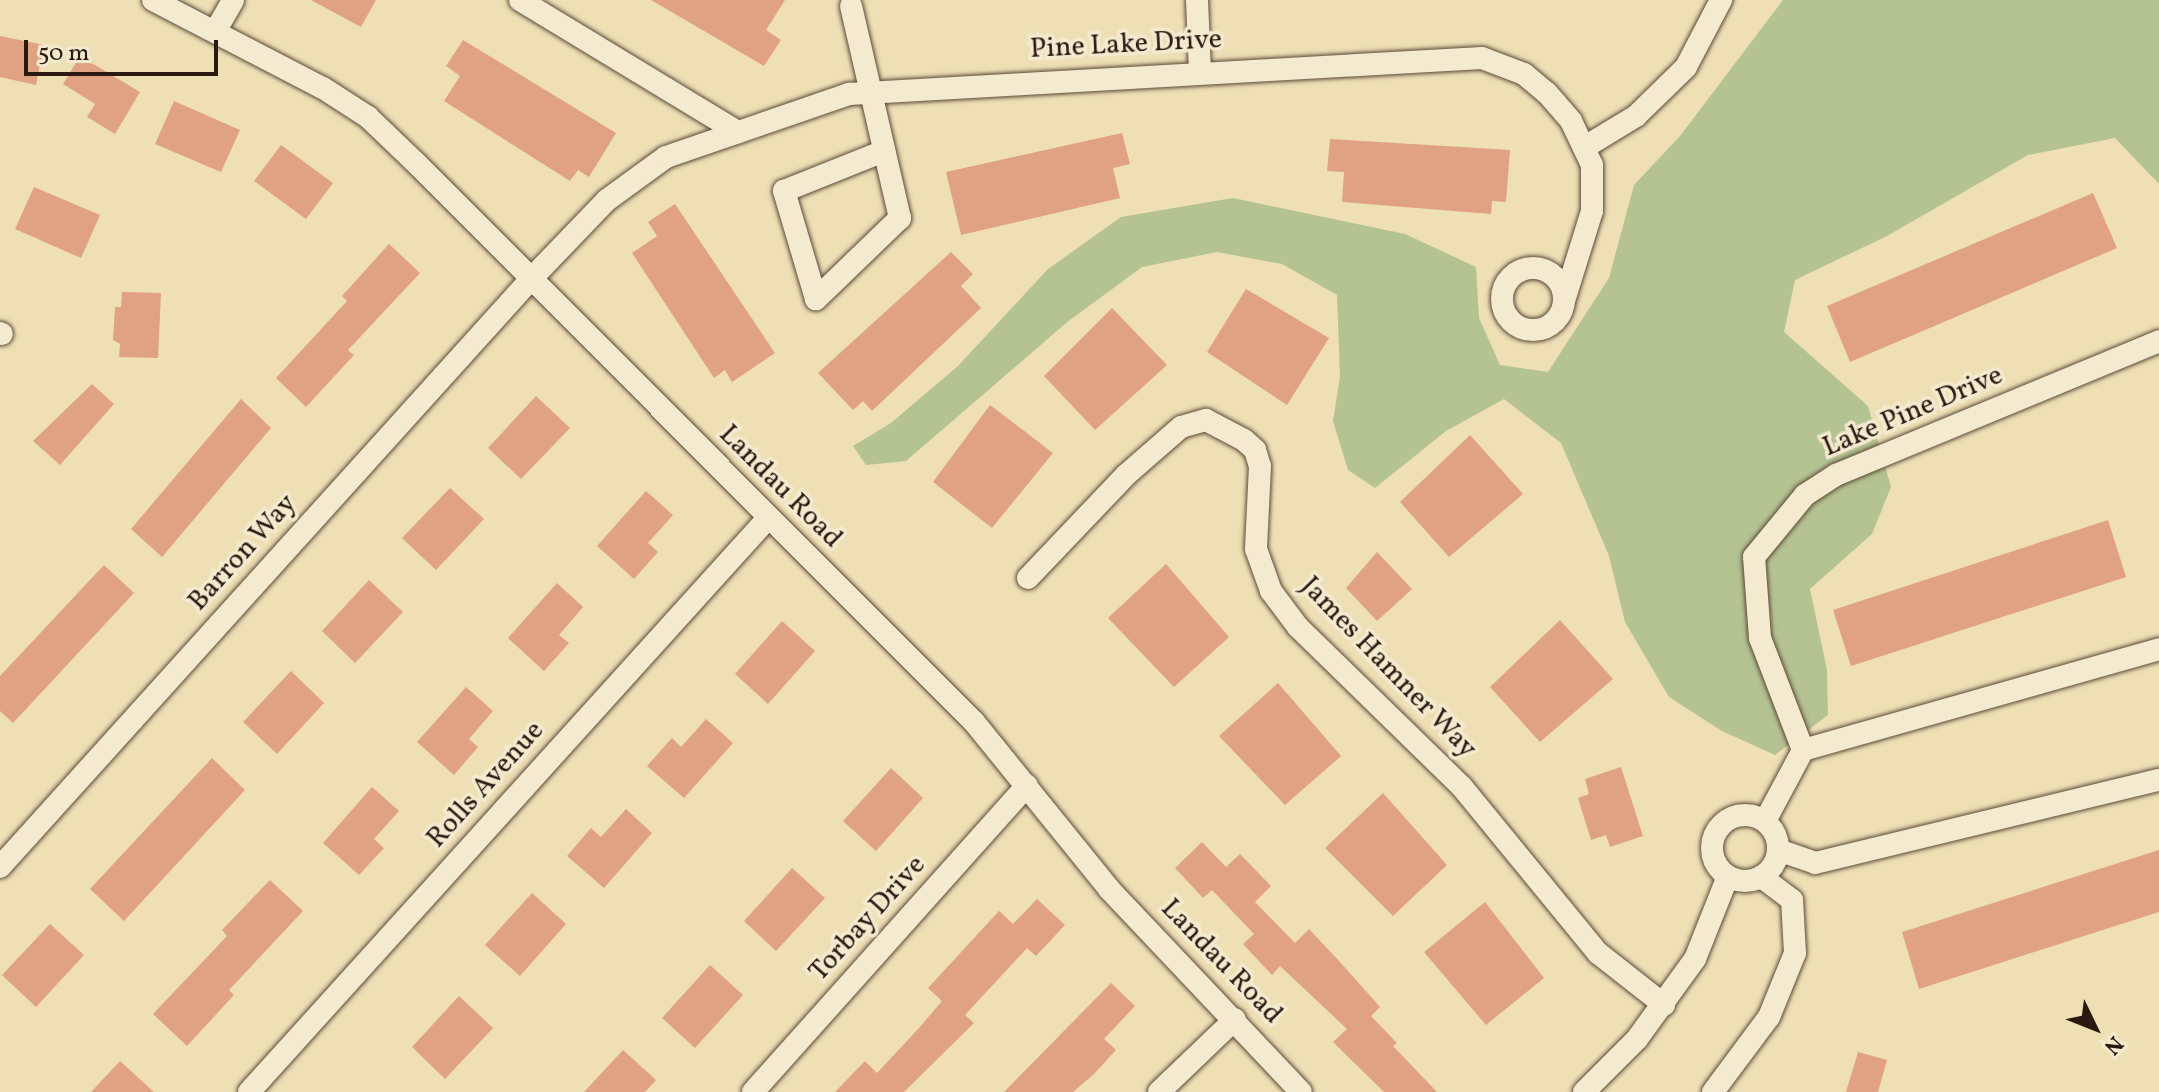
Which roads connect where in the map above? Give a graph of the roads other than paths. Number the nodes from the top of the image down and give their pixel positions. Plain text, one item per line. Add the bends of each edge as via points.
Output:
1 (153, 0) edge
2 (233, 0) edge
3 (520, 0) edge
4 (1197, 0) edge
5 (1721, 0) edge
6 (851, 6) dead end
7 (216, 30) junction
8 (1200, 71) junction
9 (869, 92) junction
10 (738, 132) junction
11 (1585, 147) junction
12 (884, 151) junction
13 (531, 279) junction
14 (1564, 301) dead end
15 (2159, 341) edge
16 (768, 518) junction
17 (1028, 578) dead end
18 (2159, 649) edge
19 (1803, 750) junction
20 (2159, 780) edge
21 (1027, 786) junction
22 (1765, 821) junction
23 (1778, 850) junction
24 (0, 867) edge
25 (1728, 876) junction
26 (1761, 877) junction
27 (1664, 1005) junction
28 (1235, 1019) junction
29 (249, 1092) edge
30 (753, 1092) edge
31 (1159, 1092) edge
32 (1301, 1092) edge
33 (1584, 1092) edge
34 (1713, 1092) edge

1 - 7 street, Landau Road
2 - 7 street
3 - 10 street
4 - 8 street
5 - 11 street via 1686,67 1636,116
6 - 9 street
7 - 13 street, Landau Road via 368,117
8 - 9 street, Pine Lake Drive
8 - 11 street, Pine Lake Drive via 1482,58 1524,74 1547,93
9 - 10 street, Pine Lake Drive
9 - 12 street
10 - 13 street, Pine Lake Drive via 643,171
11 - 14 street, Pine Lake Drive via 1594,187 1592,211
12 - 12 street via 900,218 816,299 784,191
13 - 16 street, Landau Road
13 - 24 street, Barron Way
15 - 19 street, Lake Pine Drive via 1836,475 1805,495 1754,557 1760,638
16 - 21 street, Landau Road via 974,722
16 - 29 street, Rolls Avenue
17 - 27 street, James Hamner Way via 1126,475 1181,427 1206,420 1244,440 1255,450 1260,466 1256,549 1271,591 1298,627 1462,787 1598,953
18 - 19 street
19 - 22 street
20 - 23 street via 1815,863
21 - 28 street, Landau Road via 1109,889
21 - 30 street, Torbay Drive
22 - 23 street
22 - 25 street via 1745,815 1718,830 1715,860
23 - 26 street
25 - 26 street
25 - 27 street via 1695,959
26 - 34 street via 1792,900 1795,953 1769,1017
27 - 33 street
28 - 31 street
28 - 32 street, Landau Road

